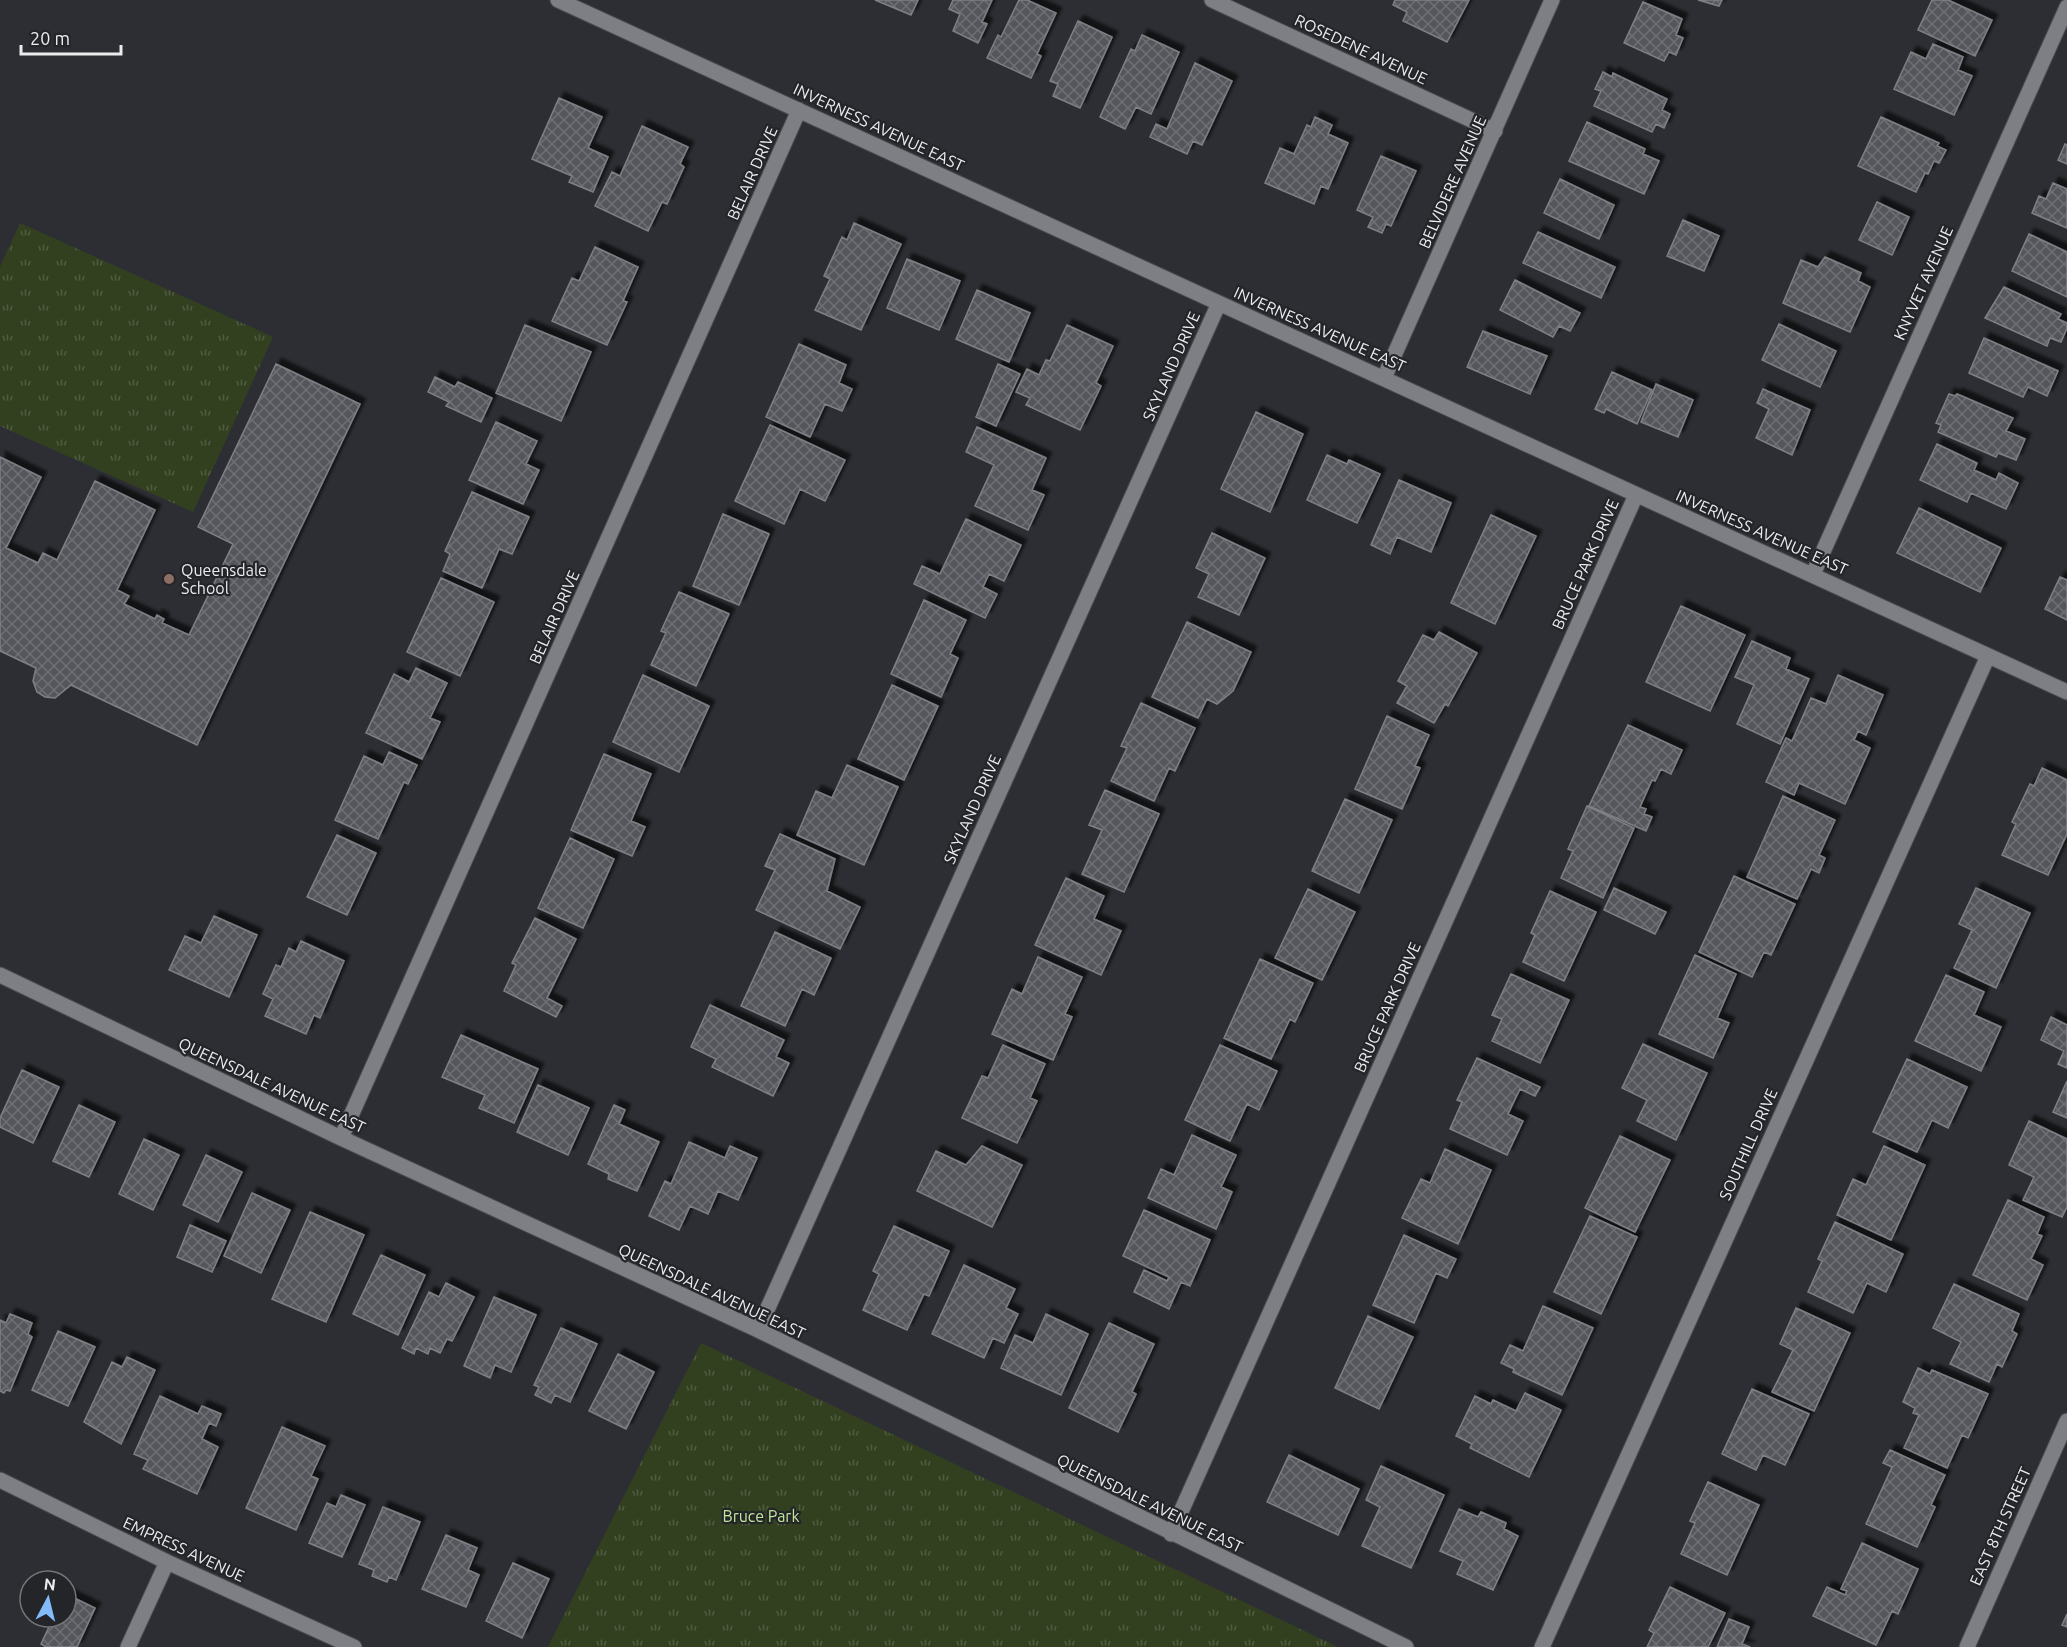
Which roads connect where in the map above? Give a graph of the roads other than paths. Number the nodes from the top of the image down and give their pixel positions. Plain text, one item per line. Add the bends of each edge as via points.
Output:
1 (558, 0) edge
2 (1212, 0) edge
3 (1552, 0) edge
4 (2067, 7) edge
5 (800, 110) junction
6 (1495, 131) junction
7 (1219, 303) junction
8 (1384, 378) junction
9 (1636, 495) junction
10 (1813, 574) junction
11 (1988, 656) junction
12 (2067, 693) edge
13 (0, 975) edge
14 (341, 1138) junction
15 (758, 1330) junction
16 (2067, 1420) edge
17 (0, 1480) edge
18 (1171, 1534) junction
19 (167, 1562) junction
20 (128, 1647) edge
21 (354, 1647) edge
22 (1406, 1647) edge
23 (1542, 1647) edge
24 (1966, 1647) edge

1 - 5 street, INVERNESS AVENUE EAST
2 - 6 street, ROSEDENE AVENUE
3 - 6 street, BELVIDERE AVENUE
4 - 10 street, KNYVET AVENUE
5 - 7 street, INVERNESS AVENUE EAST
5 - 14 street, BELAIR DRIVE
6 - 8 street, BELVIDERE AVENUE
7 - 8 street, INVERNESS AVENUE EAST
7 - 15 street, SKYLAND DRIVE
8 - 9 street, INVERNESS AVENUE EAST
9 - 10 street, INVERNESS AVENUE EAST
9 - 18 street, BRUCE PARK DRIVE
10 - 11 street, INVERNESS AVENUE EAST
11 - 12 street, INVERNESS AVENUE EAST
11 - 23 street, SOUTHILL DRIVE
13 - 14 street, QUEENSDALE AVENUE EAST
14 - 15 street, QUEENSDALE AVENUE EAST
15 - 18 street, QUEENSDALE AVENUE EAST
16 - 24 street, EAST 8TH STREET
17 - 19 street, EMPRESS AVENUE
18 - 22 street, QUEENSDALE AVENUE EAST
19 - 20 street
19 - 21 street, EMPRESS AVENUE

